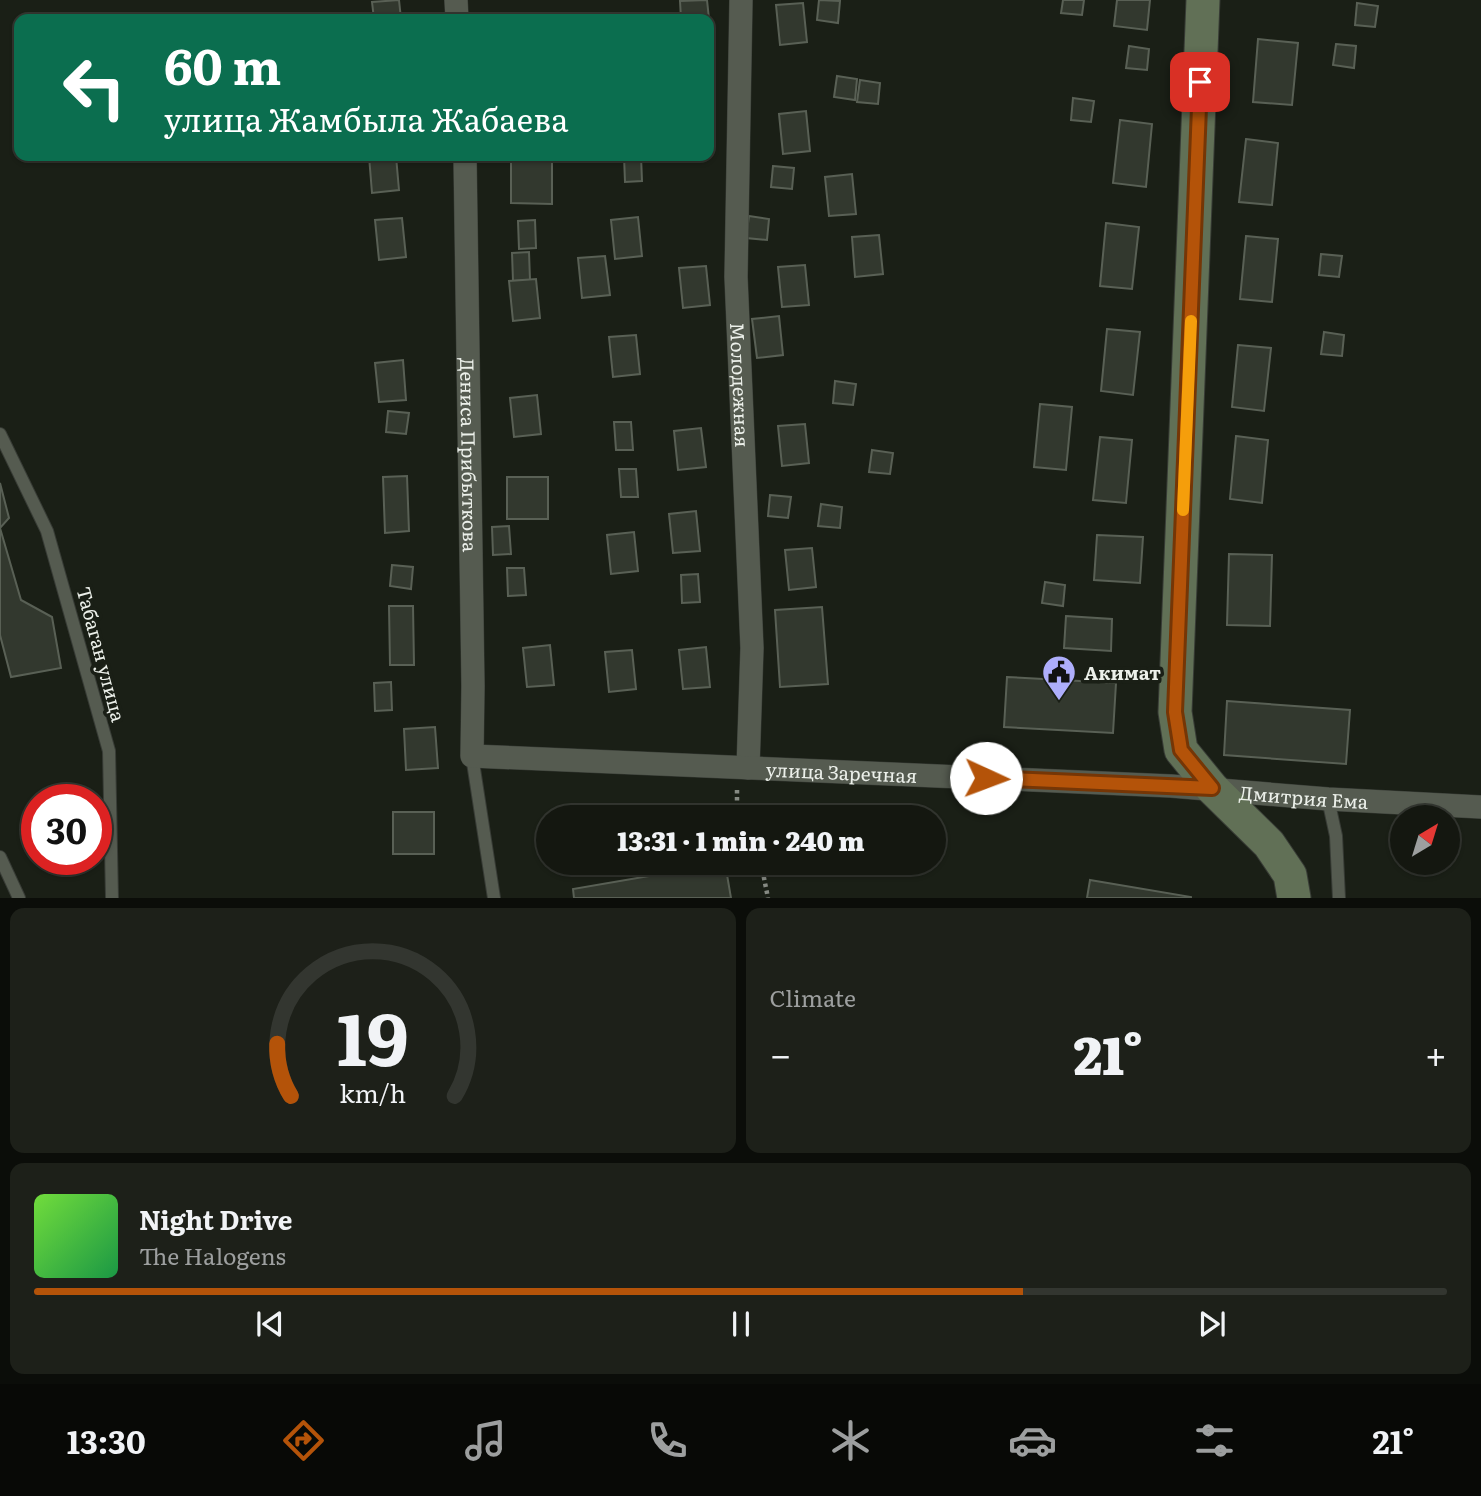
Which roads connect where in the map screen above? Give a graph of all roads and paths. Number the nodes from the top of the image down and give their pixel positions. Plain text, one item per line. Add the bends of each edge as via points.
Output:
1 (741, 0) edge
2 (1203, 0) edge
3 (465, 161) edge
4 (0, 434) edge
5 (472, 756) junction
6 (748, 768) junction
7 (1212, 788) junction
8 (1328, 799) junction
9 (1481, 807) edge
10 (0, 858) edge
11 (763, 875) edge
12 (19, 898) edge
13 (112, 898) edge
14 (494, 898) edge
15 (768, 898) edge
16 (1294, 898) edge
17 (1339, 898) edge

1 - 6 street, Молодежная via 736,277 752,648
2 - 7 street via 1175,712 1181,750
3 - 5 street, Дениса Прибыткова
4 - 13 lane, Табаган улица via 47,531 109,751
5 - 6 street, улица Заречная
5 - 14 lane
6 - 7 street, улица Заречная
7 - 8 street, Дмитрия Ема
7 - 16 street via 1269,844 1290,876
8 - 9 street, Дмитрия Ема
8 - 17 lane via 1336,836
10 - 12 lane
11 - 15 path

